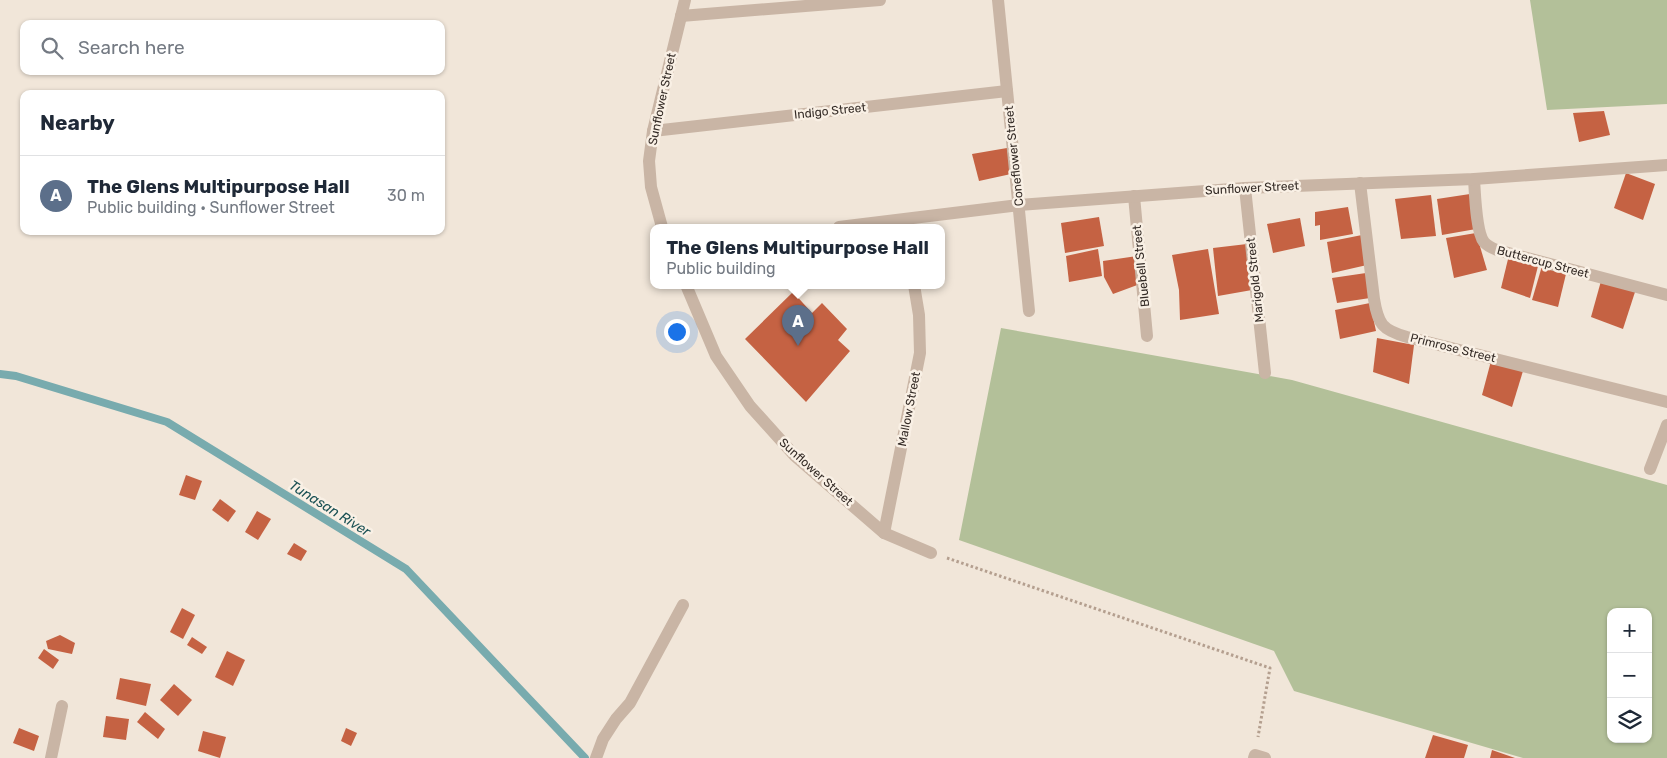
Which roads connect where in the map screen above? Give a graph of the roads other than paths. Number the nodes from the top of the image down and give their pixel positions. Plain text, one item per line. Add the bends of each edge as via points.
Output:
1 (685, 0) edge
2 (880, 0) edge
3 (998, 0) edge
4 (681, 16) junction
5 (1006, 91) junction
6 (653, 131) junction
7 (1667, 165) edge
8 (1474, 179) junction
9 (1360, 182) junction
10 (1245, 188) junction
11 (1134, 196) junction
12 (1019, 205) junction
13 (904, 223) edge
14 (661, 224) edge
15 (888, 224) edge
16 (688, 289) edge
17 (915, 289) edge
18 (1667, 295) edge
19 (1029, 312) dead end
20 (1148, 336) dead end
21 (1265, 372) dead end
22 (1667, 402) edge
23 (1667, 425) edge
24 (1650, 469) dead end
25 (884, 533) junction
26 (931, 553) road end
27 (683, 605) dead end
28 (62, 706) dead end
29 (51, 758) edge
30 (596, 758) edge

1 - 4 street, Sunflower Street
2 - 4 street
3 - 5 street, Coneflower Street
4 - 6 street, Sunflower Street
5 - 6 street, Indigo Street
5 - 12 street, Coneflower Street
6 - 14 street, Sunflower Street via 649,161 651,188
7 - 8 street, Sunflower Street
8 - 9 street, Sunflower Street
8 - 18 street, Buttercup Street via 1479,230 1488,246
9 - 10 street, Sunflower Street
9 - 22 street, Primrose Street via 1376,313 1382,326 1407,337
10 - 11 street, Sunflower Street
10 - 21 street, Marigold Street
11 - 12 street, Sunflower Street
11 - 20 street, Bluebell Street
12 - 13 street, Sunflower Street
12 - 19 street, Coneflower Street
13 - 15 street, Sunflower Street
16 - 25 street, Sunflower Street via 716,356 750,406 794,456
17 - 25 street, Mallow Street via 920,353
23 - 24 street
25 - 26 street, Sunflower Street
27 - 30 street
28 - 29 street

